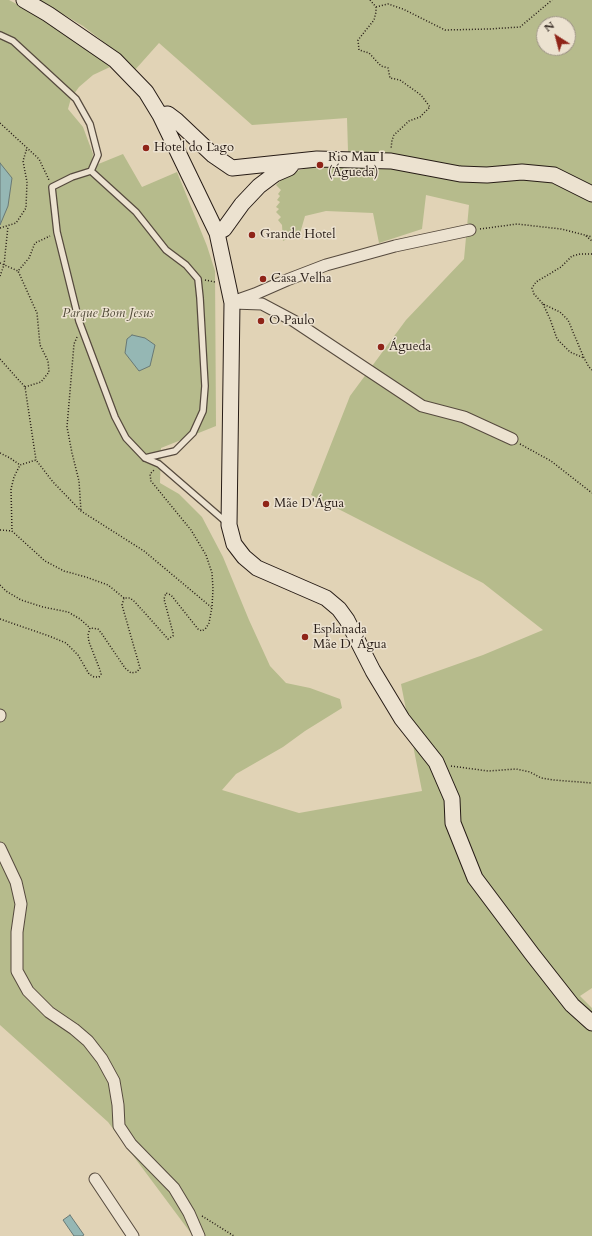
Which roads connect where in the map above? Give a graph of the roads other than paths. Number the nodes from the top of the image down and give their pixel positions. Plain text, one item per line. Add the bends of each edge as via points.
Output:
1 (24, 0) edge
2 (0, 35) edge
3 (160, 115) junction
4 (295, 160) junction
5 (90, 171) junction
6 (592, 194) edge
7 (470, 230) road end
8 (217, 233) junction
9 (232, 303) junction
10 (512, 439) road end
11 (145, 458) junction
12 (230, 525) junction
13 (0, 848) edge
14 (592, 1023) edge
15 (95, 1179) dead end
16 (133, 1236) edge
17 (199, 1236) edge

1 - 3 main road via 115,60 146,92
2 - 5 lane via 13,42 76,100 90,124 98,155
3 - 4 main road via 168,114 213,155 232,168
3 - 8 main road
4 - 6 main road via 391,161 460,174 522,172 554,175
4 - 8 main road via 289,168 275,174 259,186
5 - 11 lane via 52,187 58,232 81,327 115,417 126,438
5 - 11 lane via 136,212 166,250 186,265 198,279 205,386 203,411 193,433 175,451
7 - 9 street via 395,246 326,265
8 - 9 main road
9 - 10 street via 262,304 294,321 422,406 464,417
9 - 12 main road
11 - 12 lane via 159,464
12 - 14 main road via 234,544 257,568 326,598 347,620 373,671 402,719 436,762 452,799 453,823 475,878 572,1005
13 - 17 street via 16,882 22,904 17,932 17,971 28,991 49,1012 88,1041 102,1059 114,1081 119,1126 132,1144 174,1188
15 - 16 street

